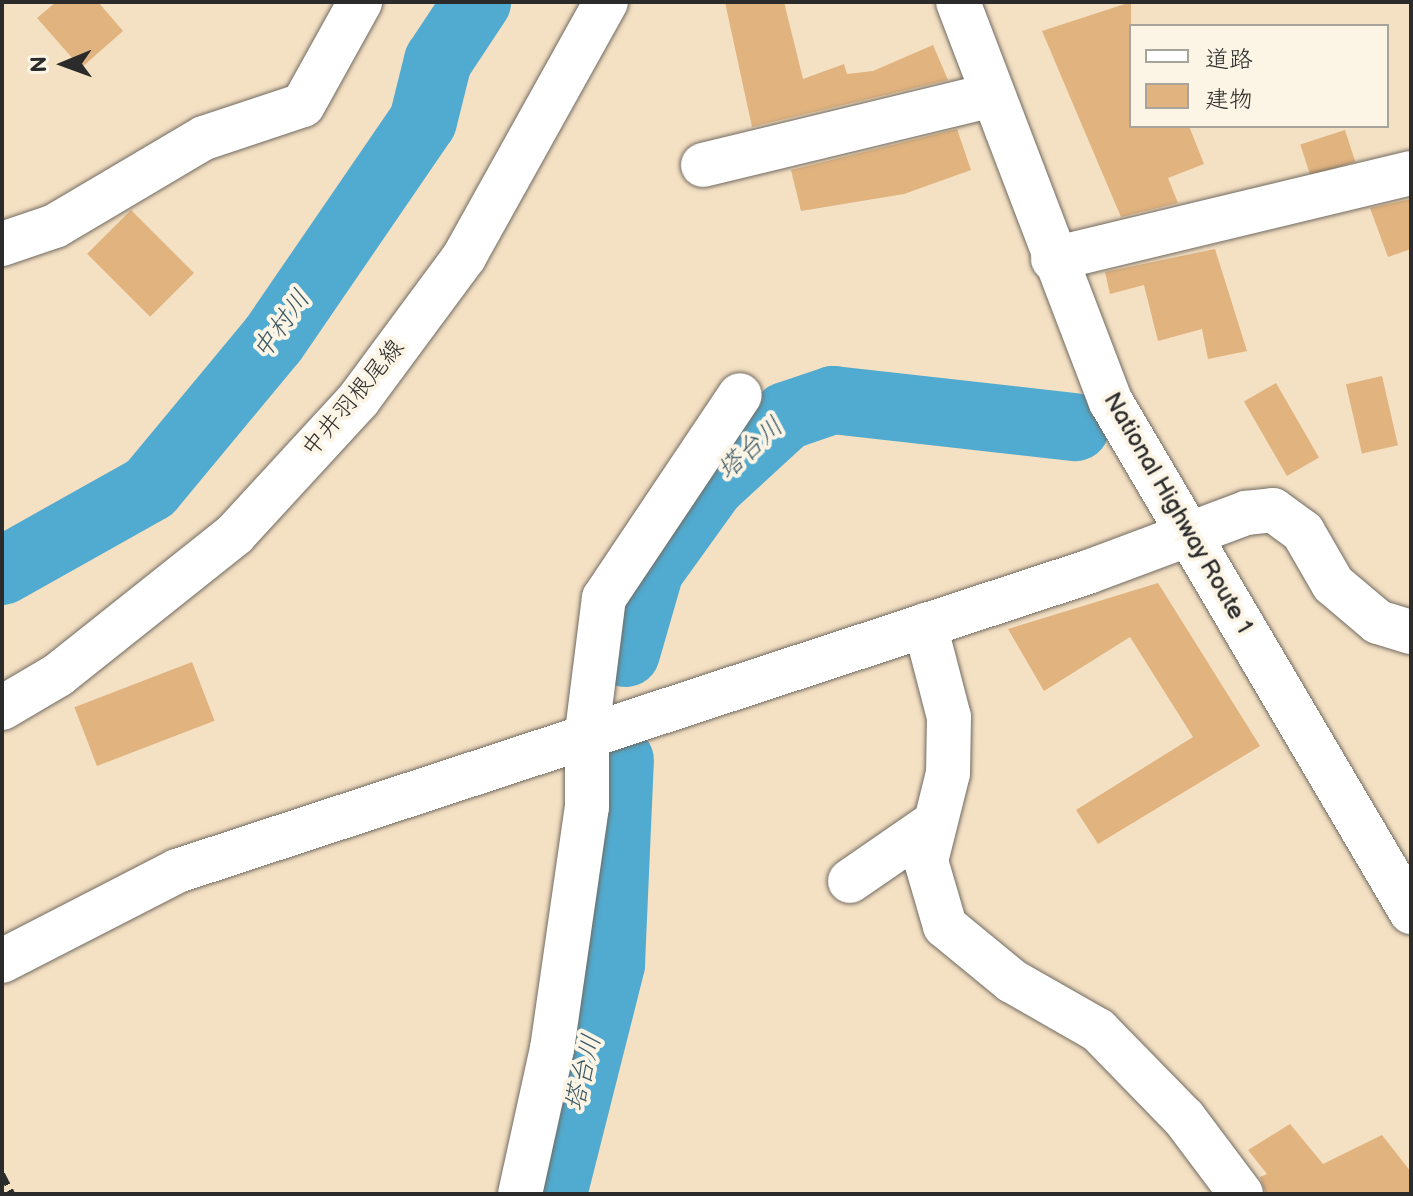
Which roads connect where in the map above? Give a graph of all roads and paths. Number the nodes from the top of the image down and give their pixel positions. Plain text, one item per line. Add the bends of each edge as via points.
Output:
1 (360, 2) edge
2 (606, 2) edge
3 (958, 2) edge
4 (993, 95) junction
5 (703, 165) dead end
6 (1411, 173) edge
7 (2, 244) edge
8 (1053, 259) junction
9 (740, 395) dead end
10 (1186, 530) junction
11 (925, 625) junction
12 (1411, 632) edge
13 (2, 708) edge
14 (587, 732) junction
15 (934, 823) junction
16 (850, 881) dead end
17 (1411, 912) edge
18 (2, 961) edge
19 (520, 1194) edge
20 (1241, 1194) edge

1 - 7 main road via 303,105 204,138 55,226
2 - 13 main road, 中井羽根尾線 via 464,257 359,399 235,534 58,675
3 - 4 main road, National Highway Route 1
4 - 5 main road
4 - 8 main road, National Highway Route 1
6 - 8 main road
8 - 10 main road, National Highway Route 1 via 1111,402
9 - 14 main road via 604,598
10 - 11 main road via 1088,572
10 - 12 main road via 1273,510 1303,532 1333,584 1378,622
10 - 17 main road, National Highway Route 1
11 - 14 main road
11 - 15 main road via 949,717 948,773
14 - 18 main road via 177,871
14 - 19 main road via 585,822 552,1049
15 - 16 main road
15 - 20 main road via 927,874 945,926 1012,981 1098,1030 1184,1118

